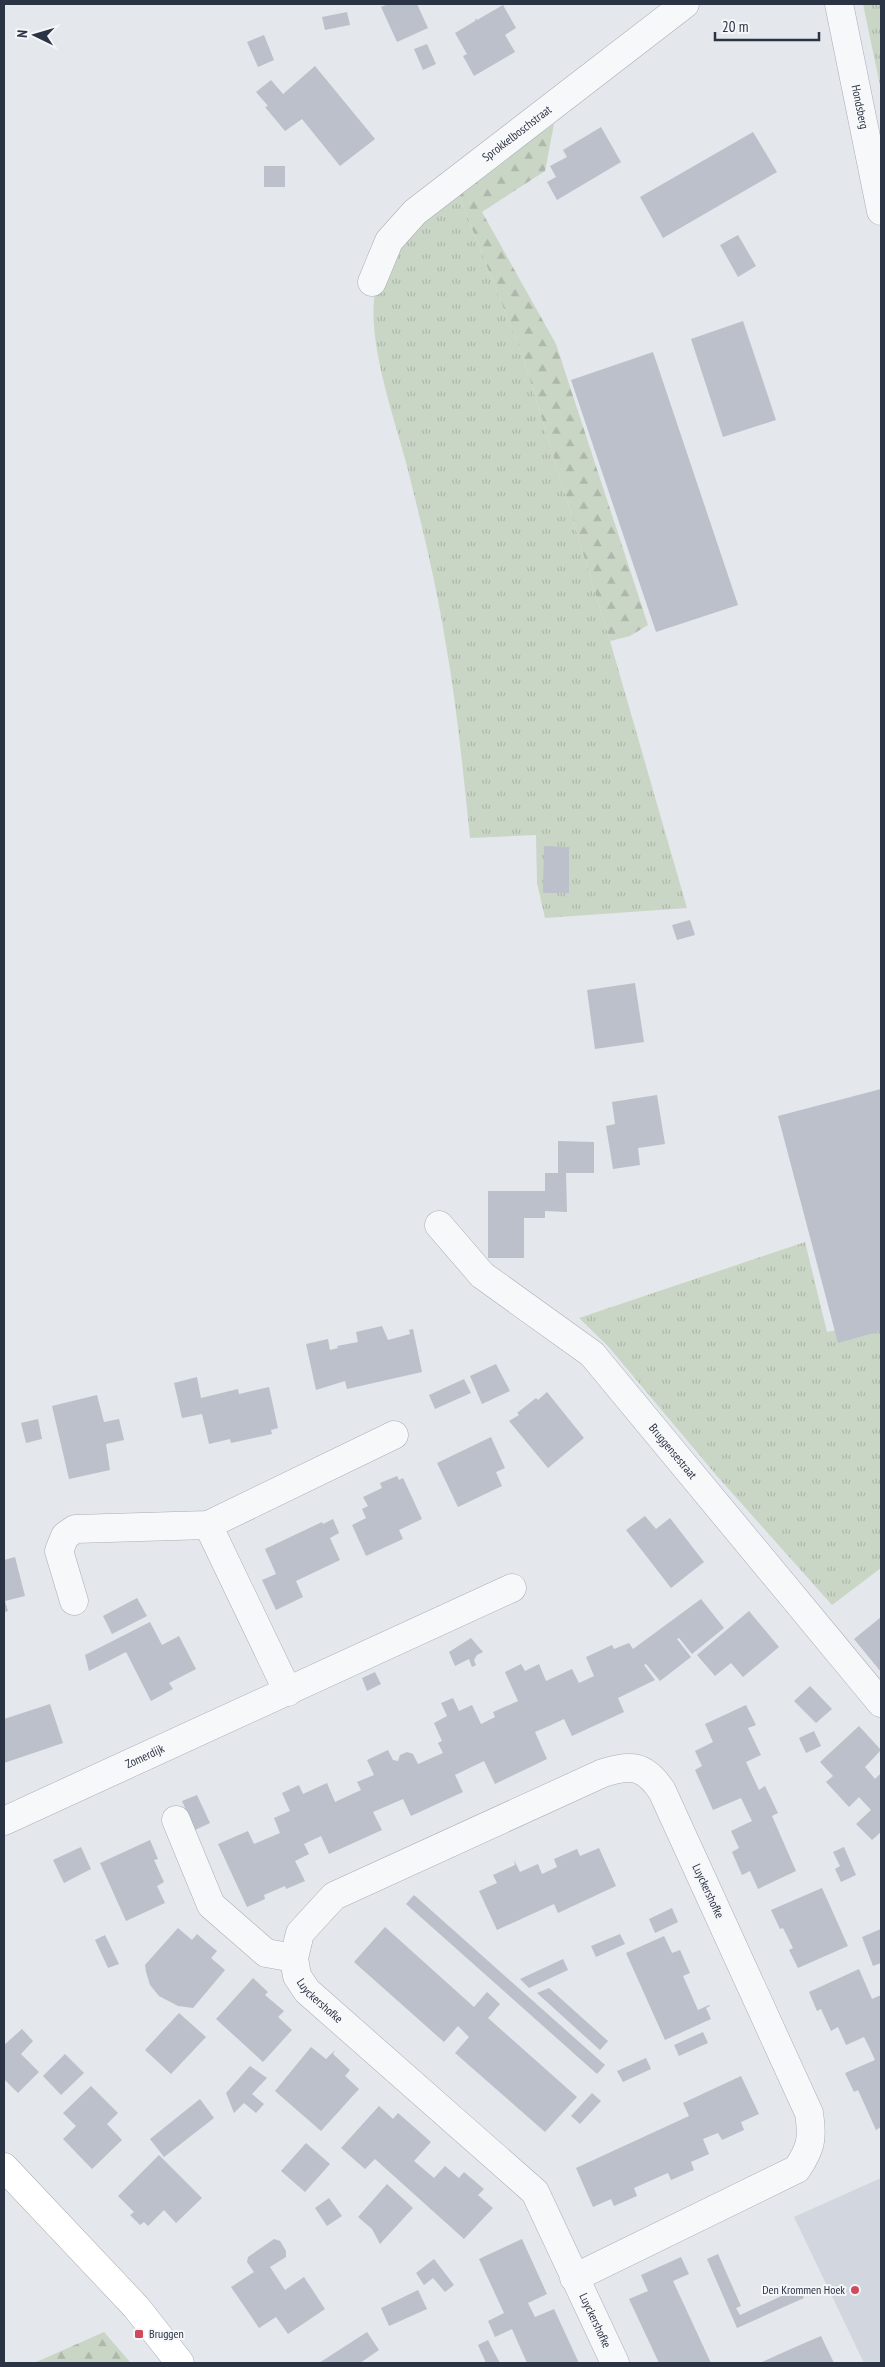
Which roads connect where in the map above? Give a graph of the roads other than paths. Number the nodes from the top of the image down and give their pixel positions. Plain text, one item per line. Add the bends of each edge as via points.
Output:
1 (685, 4) edge
2 (839, 4) edge
3 (881, 211) edge
4 (372, 282) dead end
5 (439, 1226) dead end
6 (394, 1435) dead end
7 (208, 1525) junction
8 (512, 1588) dead end
9 (74, 1601) dead end
10 (288, 1692) junction
11 (881, 1703) edge
12 (176, 1820) dead end
13 (4, 1821) edge
14 (294, 1958) junction
15 (4, 2167) edge
16 (574, 2278) junction
17 (180, 2363) edge
18 (615, 2363) edge

1 - 4 street, Sprokkelboschstraat via 415,212 389,241
2 - 3 street, Hondsberg
5 - 11 street, Bruggensestraat via 482,1275 592,1354
6 - 7 street
7 - 9 street via 75,1529 65,1536 60,1551
7 - 10 street
8 - 10 street, Zomerdijk
10 - 13 street, Zomerdijk
12 - 14 street via 211,1905 266,1953
14 - 16 street, Luyckershofke via 297,1976 307,1991 535,2192
14 - 16 street, Luyckershofke via 300,1933 334,1896 603,1772 622,1767 637,1768 655,1779 810,2113 812,2135 808,2152 797,2169 789,2174
15 - 17 street via 136,2307
16 - 18 street, Luyckershofke

